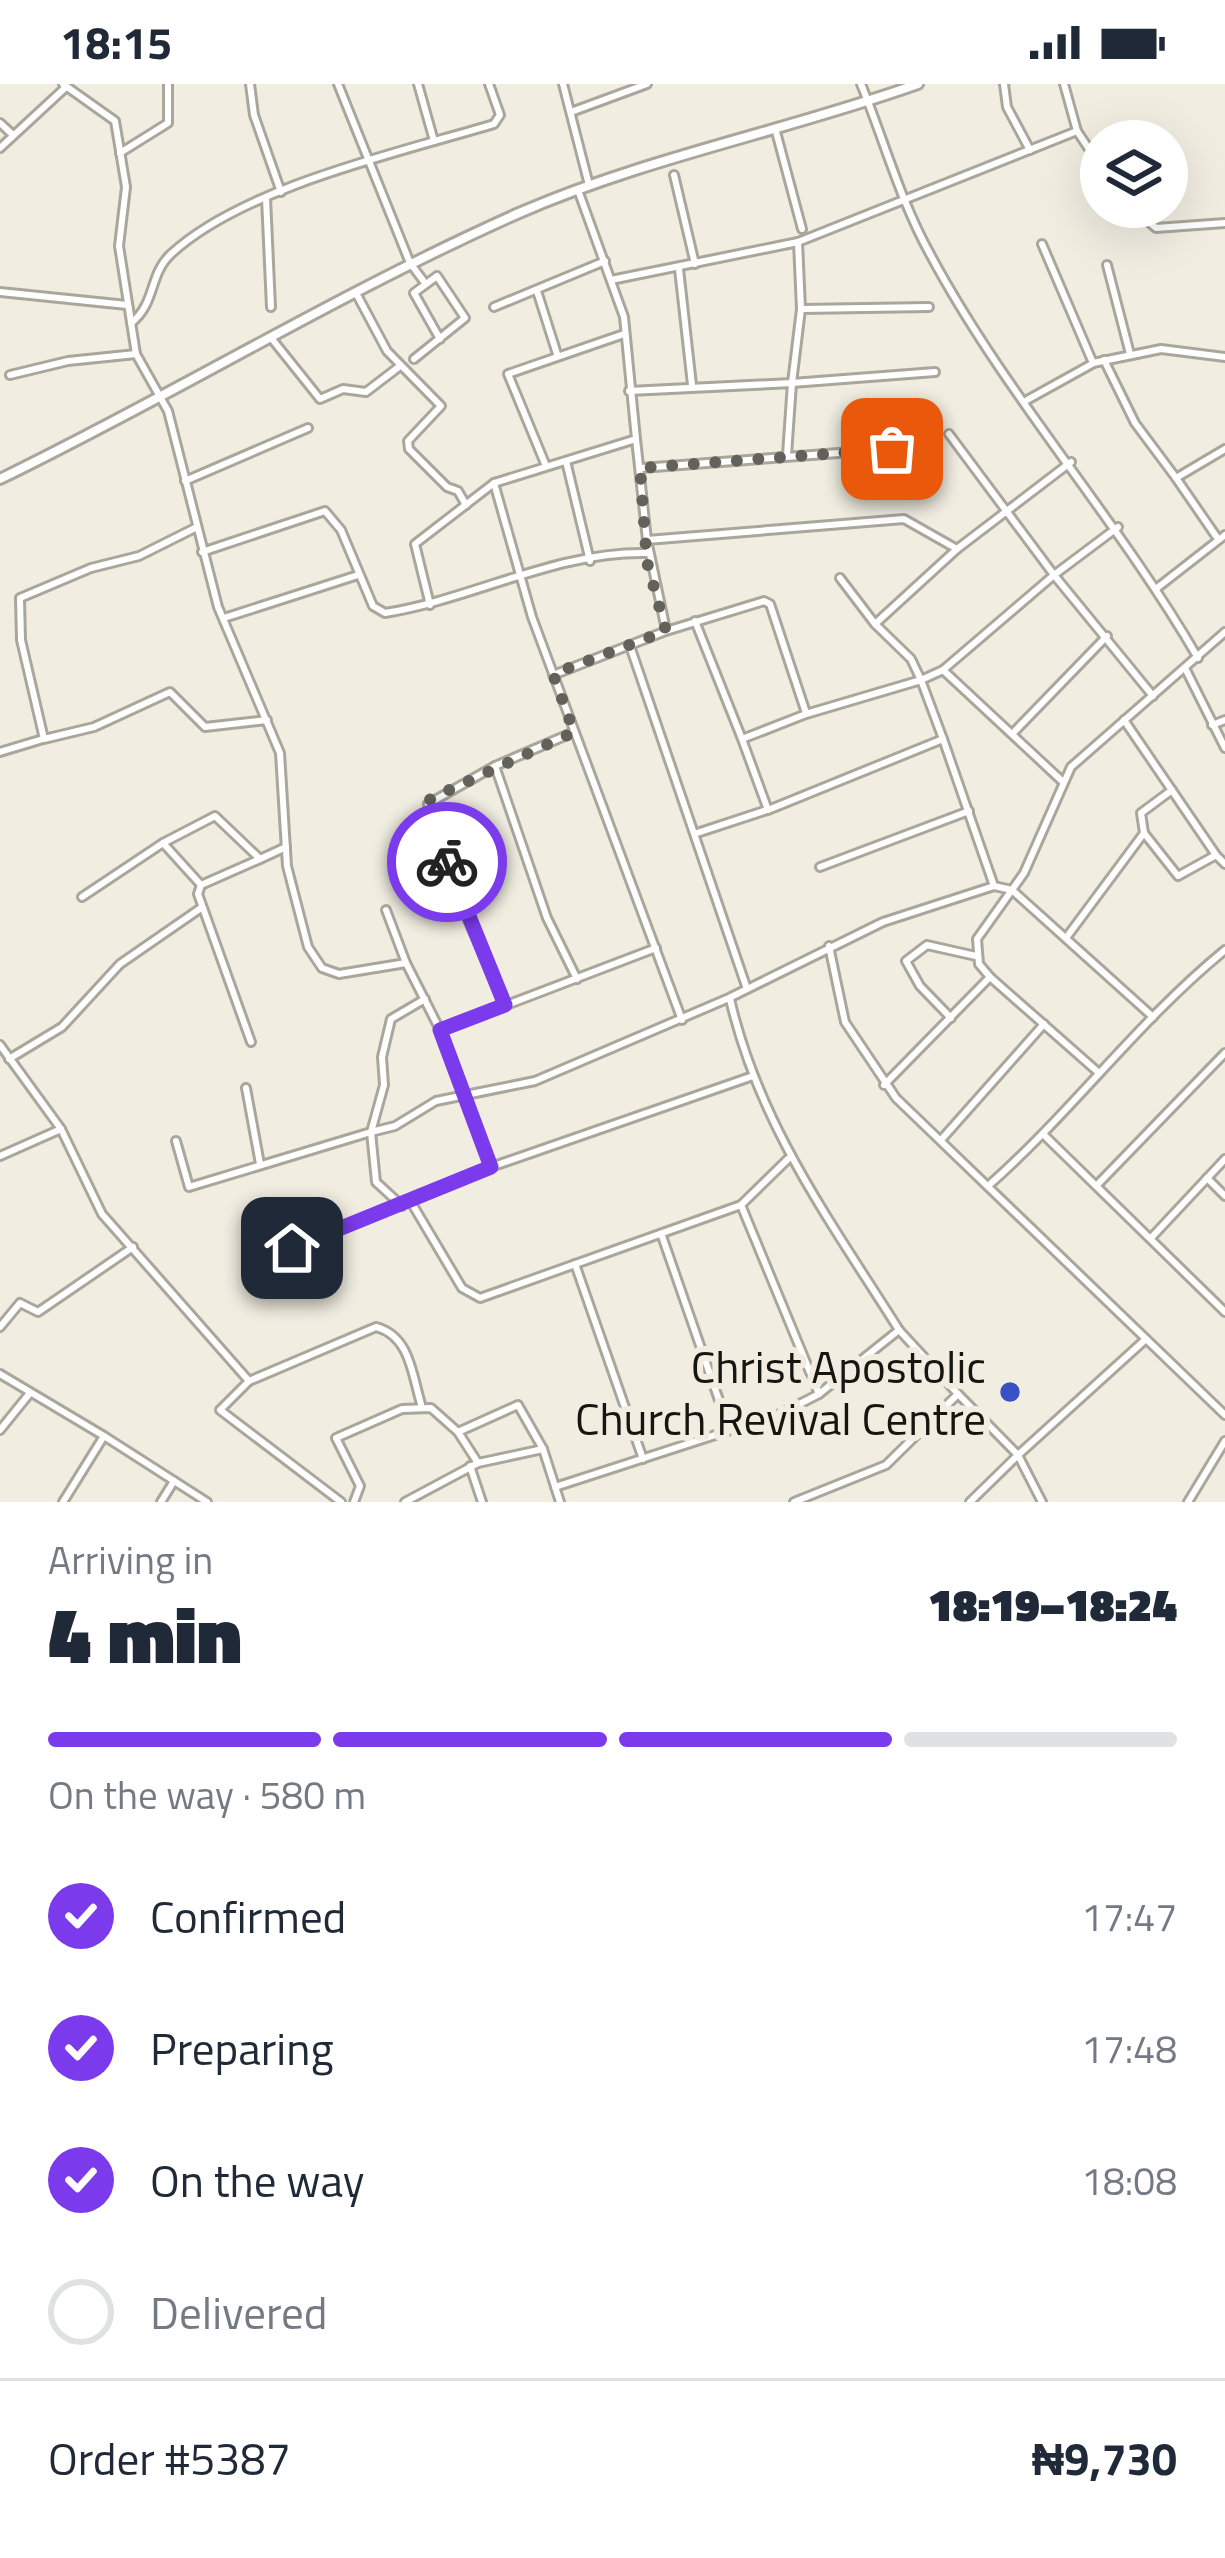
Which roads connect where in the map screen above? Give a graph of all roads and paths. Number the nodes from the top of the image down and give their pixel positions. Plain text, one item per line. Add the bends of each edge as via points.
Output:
1 (168, 84) edge
2 (250, 84) edge
3 (338, 84) edge
4 (418, 84) edge
5 (490, 84) edge
6 (562, 84) edge
7 (646, 84) edge
8 (861, 84) edge
9 (918, 84) edge
10 (1004, 84) edge
11 (1064, 84) edge
12 (64, 85) edge
13 (634, 86) edge
14 (868, 102) junction
15 (571, 112) junction
16 (0, 123) edge
17 (775, 128) junction
18 (1077, 130) junction
19 (13, 135) junction
20 (1080, 135) edge
21 (434, 141) junction
22 (0, 148) edge
23 (1030, 150) junction
24 (120, 153) junction
25 (368, 163) junction
26 (674, 175) dead end
27 (589, 185) junction
28 (578, 190) junction
29 (281, 192) junction
30 (904, 196) junction
31 (266, 198) junction
32 (1225, 223) edge
33 (1188, 226) edge
34 (802, 229) dead end
35 (797, 242) junction
36 (1042, 244) dead end
37 (605, 260) junction
38 (410, 263) junction
39 (695, 264) junction
40 (1107, 265) dead end
41 (679, 269) junction
42 (611, 280) junction
43 (425, 284) junction
44 (537, 291) junction
45 (0, 292) edge
46 (356, 293) junction
47 (127, 305) junction
48 (271, 307) dead end
49 (494, 307) dead end
50 (929, 307) dead end
51 (800, 309) junction
52 (131, 323) junction
53 (625, 334) junction
54 (272, 339) junction
55 (440, 339) junction
56 (136, 354) junction
57 (557, 354) junction
58 (1130, 354) junction
59 (1225, 357) edge
60 (414, 359) dead end
61 (1104, 360) junction
62 (1093, 364) junction
63 (400, 366) junction
64 (935, 372) dead end
65 (10, 375) dead end
66 (792, 383) junction
67 (692, 385) junction
68 (628, 391) junction
69 (158, 399) junction
70 (1027, 400) junction
71 (308, 428) dead end
72 (949, 434) dead end
73 (636, 439) junction
74 (892, 449) dead end
75 (1225, 449) edge
76 (787, 455) junction
77 (566, 461) junction
78 (1071, 462) junction
79 (546, 466) junction
80 (640, 468) junction
81 (1, 476) edge
82 (1176, 478) junction
83 (184, 482) junction
84 (494, 483) junction
85 (466, 505) junction
86 (1011, 512) junction
87 (1118, 527) junction
88 (195, 528) junction
89 (1222, 537) edge
90 (647, 540) junction
91 (957, 549) junction
92 (202, 551) junction
93 (647, 553) junction
94 (590, 561) junction
95 (359, 574) junction
96 (521, 574) junction
97 (1054, 575) junction
98 (840, 578) dead end
99 (1157, 588) junction
100 (430, 605) junction
101 (224, 618) junction
102 (695, 621) junction
103 (875, 624) junction
104 (666, 631) junction
105 (1225, 632) edge
106 (1106, 636) junction
107 (630, 646) junction
108 (1198, 658) junction
109 (944, 670) junction
110 (1186, 670) junction
111 (553, 674) junction
112 (921, 680) junction
113 (1153, 696) junction
114 (806, 713) junction
115 (267, 720) junction
116 (1124, 720) junction
117 (1225, 720) edge
118 (1212, 725) junction
119 (574, 732) junction
120 (1012, 734) junction
121 (44, 739) junction
122 (742, 740) junction
123 (943, 740) junction
124 (1225, 748) edge
125 (0, 752) edge
126 (495, 766) junction
127 (1062, 781) junction
128 (1172, 790) junction
129 (768, 810) junction
130 (969, 811) junction
131 (697, 833) junction
132 (1144, 833) junction
133 (163, 843) junction
134 (286, 847) junction
135 (1216, 855) junction
136 (260, 859) junction
137 (1225, 864) edge
138 (820, 867) dead end
139 (201, 885) junction
140 (994, 886) junction
141 (1012, 890) junction
142 (82, 897) dead end
143 (201, 908) junction
144 (386, 910) dead end
145 (1066, 938) junction
146 (829, 946) junction
147 (656, 948) junction
148 (1225, 950) edge
149 (976, 956) junction
150 (406, 963) junction
151 (990, 977) junction
152 (577, 979) junction
153 (747, 989) junction
154 (729, 998) junction
155 (425, 999) junction
156 (505, 1005) junction
157 (1153, 1017) junction
158 (951, 1018) junction
159 (682, 1020) junction
160 (1044, 1024) junction
161 (440, 1030) junction
162 (251, 1042) dead end
163 (0, 1045) edge
164 (1225, 1053) edge
165 (9, 1059) junction
166 (1099, 1073) junction
167 (753, 1076) junction
168 (884, 1085) junction
169 (246, 1088) dead end
170 (464, 1094) junction
171 (61, 1129) junction
172 (370, 1132) junction
173 (1045, 1136) junction
174 (941, 1140) junction
175 (176, 1141) dead end
176 (0, 1156) edge
177 (788, 1159) junction
178 (1225, 1160) edge
179 (260, 1164) junction
180 (491, 1167) junction
181 (1207, 1178) junction
182 (1099, 1184) junction
183 (988, 1186) junction
184 (1225, 1196) edge
185 (407, 1204) junction
186 (741, 1204) junction
187 (662, 1236) junction
188 (1151, 1238) junction
189 (133, 1247) junction
190 (292, 1248) dead end
191 (575, 1264) junction
192 (1225, 1312) edge
193 (0, 1327) edge
194 (899, 1330) junction
195 (1146, 1340) junction
196 (0, 1374) edge
197 (249, 1381) junction
198 (30, 1393) junction
199 (819, 1394) junction
200 (958, 1394) junction
201 (421, 1404) junction
202 (1225, 1415) edge
203 (729, 1429) junction
204 (0, 1430) edge
205 (458, 1432) junction
206 (104, 1436) junction
207 (1225, 1441) edge
208 (543, 1450) junction
209 (1018, 1455) junction
210 (643, 1459) junction
211 (474, 1464) junction
212 (174, 1481) junction
213 (555, 1487) junction
214 (1193, 1500) edge
215 (63, 1502) edge
216 (161, 1502) edge
217 (208, 1502) edge
218 (340, 1502) edge
219 (354, 1502) edge
220 (405, 1502) edge
221 (482, 1502) edge
222 (560, 1502) edge
223 (794, 1502) edge
224 (970, 1502) edge
225 (1042, 1502) edge

1 - 24 street via 168,123
2 - 29 street
3 - 25 street
4 - 21 street
5 - 21 street via 500,115 494,124
6 - 15 street
7 - 13 street
8 - 14 street
9 - 14 main road
10 - 23 street
11 - 18 street
12 - 19 street
12 - 24 street via 112,116
13 - 15 street
14 - 17 main road
14 - 30 street
15 - 27 street
16 - 19 street
17 - 27 main road
17 - 34 street
18 - 20 street
18 - 23 street
19 - 22 street
21 - 25 street
23 - 30 street
24 - 47 street
25 - 29 street
25 - 38 street
26 - 39 street
27 - 28 main road
28 - 37 street
28 - 38 main road
29 - 31 street
30 - 35 street
30 - 70 street via 937,266
31 - 48 street
31 - 52 street via 172,254 149,307
32 - 33 street
35 - 39 street
35 - 51 street
36 - 62 street
37 - 42 street
37 - 44 street
38 - 43 street
38 - 46 main road
39 - 41 street
40 - 58 street
41 - 42 street
41 - 67 street
42 - 53 street
43 - 55 street via 415,296
43 - 55 street via 439,276 466,315
44 - 49 street
44 - 57 street
45 - 47 street
46 - 54 main road
46 - 63 street
47 - 52 street
50 - 51 street
51 - 66 street
52 - 56 street
53 - 57 street
53 - 68 street
54 - 63 street via 320,399 343,389 366,392
54 - 69 main road
55 - 60 street
56 - 65 street
56 - 69 street
57 - 79 street via 508,374
58 - 59 street
58 - 61 street
61 - 62 street
61 - 82 street via 1135,423
62 - 70 street
63 - 85 street via 441,406 409,449
64 - 66 street
66 - 67 street
66 - 76 street
67 - 68 street
68 - 73 street
69 - 81 main road
69 - 83 street
70 - 78 street
71 - 83 street
72 - 86 street
73 - 77 street
73 - 80 street
74 - 76 street
75 - 82 street
76 - 80 street
77 - 79 street
77 - 94 street
78 - 86 street
78 - 87 street
79 - 84 street
80 - 90 street
82 - 89 street
83 - 88 street
84 - 85 street
84 - 96 street
85 - 100 street via 415,544
86 - 91 street
86 - 97 street
87 - 97 street
87 - 99 street
88 - 92 street
88 - 121 street via 20,598
89 - 99 street
90 - 91 street via 904,519
90 - 93 street
91 - 103 street
92 - 95 street via 325,511
92 - 101 street
93 - 94 street
93 - 104 street
94 - 96 street
95 - 100 street via 379,612
95 - 101 street
96 - 100 street
96 - 111 street
97 - 106 street
97 - 109 street
98 - 103 street
99 - 108 street
101 - 115 street
102 - 104 street
102 - 114 street via 770,604
102 - 122 street
103 - 112 street
104 - 107 street
105 - 108 street
106 - 113 street
106 - 120 street
107 - 111 street
107 - 131 street
108 - 110 street
109 - 112 street
109 - 120 street
110 - 113 street
110 - 118 street
111 - 119 street
112 - 114 street
112 - 123 street
113 - 116 street
114 - 122 street
115 - 121 street via 205,727 170,692 94,727
115 - 134 street via 284,772
116 - 127 street
116 - 128 street
117 - 118 street
118 - 124 street
119 - 126 street
119 - 147 street
120 - 127 street
121 - 125 street
122 - 129 street
123 - 129 street
123 - 130 street
126 - 152 street
126 - 156 street via 428,804
127 - 141 street via 1040,845
128 - 132 street via 1141,813
128 - 135 street
129 - 131 street
130 - 138 street
130 - 140 street
131 - 153 street
132 - 135 street via 1178,877
132 - 145 street
133 - 136 street via 215,816
133 - 139 street
133 - 142 street
134 - 136 street
134 - 150 street via 316,962 352,975
135 - 137 street
136 - 139 street
139 - 143 street
140 - 141 street
140 - 146 street
141 - 145 street
141 - 149 street via 977,939
143 - 162 street
143 - 165 street via 120,964 77,1010
144 - 150 street
145 - 157 street
146 - 153 street
146 - 168 street via 845,1022
147 - 152 street
147 - 159 street
148 - 157 street
149 - 151 street
149 - 158 street via 927,945 906,962
150 - 155 street
151 - 158 street
151 - 160 street
152 - 156 street
153 - 154 street
154 - 159 street
154 - 167 street
155 - 161 street
155 - 172 street via 393,1016
156 - 161 street
157 - 166 street
158 - 168 street
159 - 170 street via 535,1081
160 - 166 street
160 - 174 street
161 - 170 street
163 - 165 street
164 - 182 street
165 - 171 street
166 - 173 street
167 - 177 street
167 - 180 street
168 - 174 street
169 - 179 street
170 - 172 street
170 - 180 street
171 - 176 street
171 - 189 street via 92,1198
172 - 179 street
172 - 185 street via 376,1182
173 - 182 street
173 - 183 street
174 - 183 street
175 - 179 street via 188,1187
177 - 186 street
177 - 194 street
178 - 181 street
180 - 185 street
181 - 184 street
181 - 188 street
182 - 188 street
183 - 195 street
185 - 190 street
185 - 191 street via 472,1297
186 - 187 street
186 - 199 street
187 - 191 street
187 - 203 street
188 - 192 street
189 - 193 street via 38,1312 20,1303
189 - 197 street
191 - 210 street
194 - 199 street
194 - 200 street
195 - 202 street
195 - 209 street
196 - 198 street
197 - 201 street via 376,1327 404,1345
197 - 218 street via 220,1410
198 - 204 street
198 - 206 street
199 - 203 street
200 - 209 street
200 - 223 street via 886,1465
201 - 205 street
201 - 219 street via 338,1435 359,1486
203 - 210 street
205 - 208 street via 515,1404
205 - 211 street
206 - 212 street
206 - 215 street
207 - 214 street
208 - 211 street
208 - 213 street
209 - 224 street
209 - 225 street
210 - 213 street
211 - 220 street
211 - 221 street
212 - 216 street
212 - 217 street
213 - 222 street

